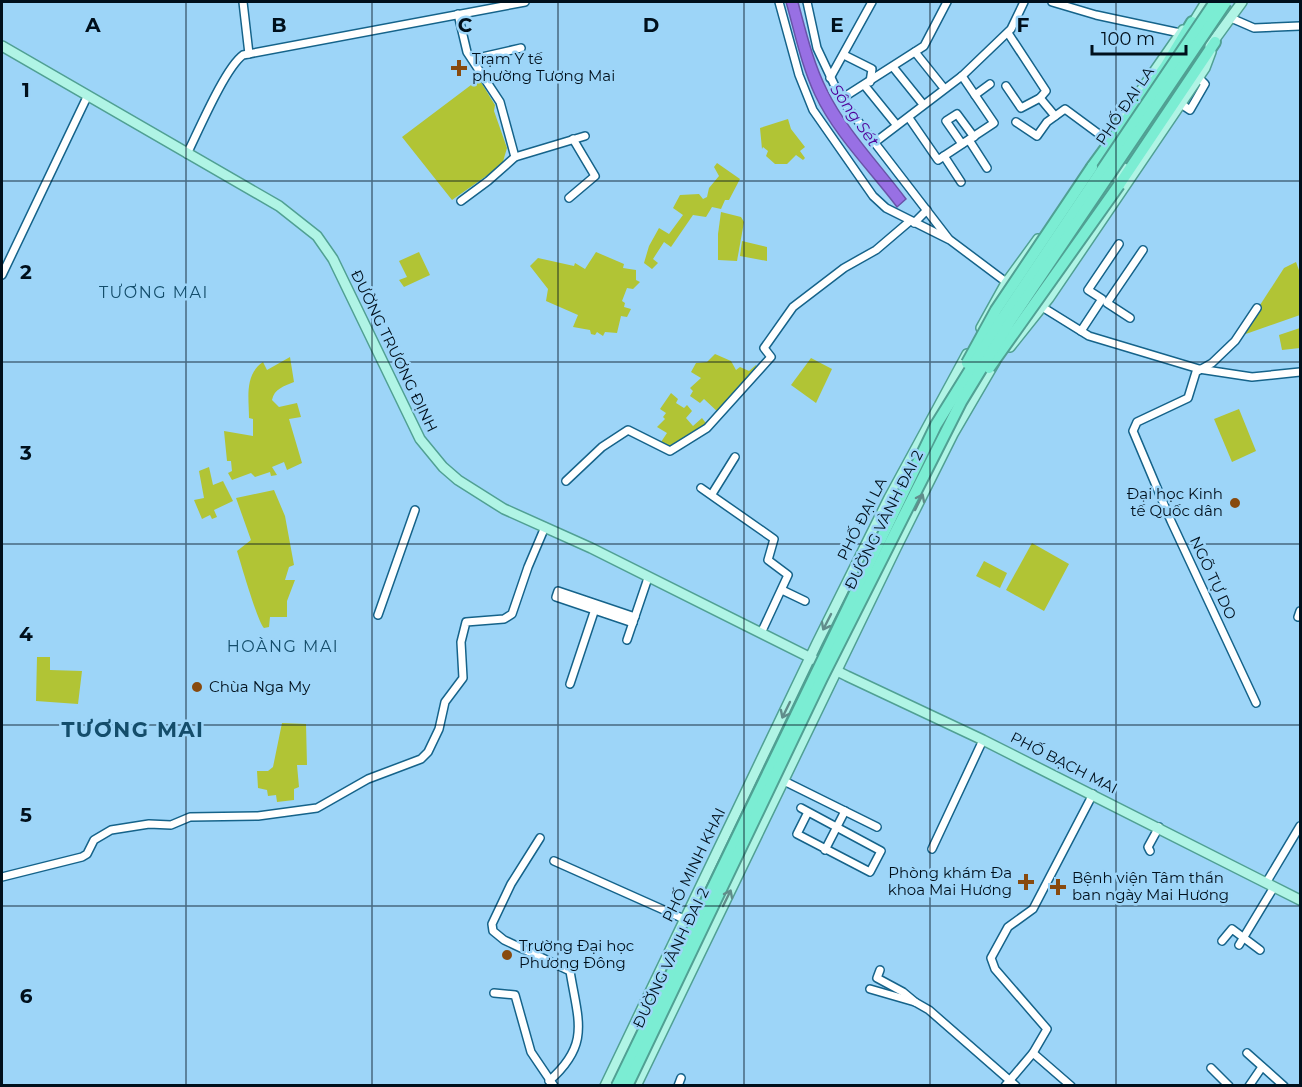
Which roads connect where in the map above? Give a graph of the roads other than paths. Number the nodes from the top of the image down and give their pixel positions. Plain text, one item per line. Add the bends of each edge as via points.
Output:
1 (243, 2) edge
2 (525, 2) edge
3 (779, 2) edge
4 (807, 2) edge
5 (872, 2) edge
6 (947, 2) edge
7 (1024, 2) edge
8 (1052, 2) edge
9 (1206, 2) edge
10 (1215, 2) edge
11 (1226, 2) edge
12 (1242, 2) edge
13 (458, 14) junction
14 (1231, 18) junction
15 (1192, 22) junction
16 (1300, 26) edge
17 (1008, 33) junction
18 (1180, 33) junction
19 (1215, 42) junction
20 (2, 46) edge
21 (521, 48) dead end
22 (915, 52) junction
23 (249, 54) junction
24 (844, 55) junction
25 (473, 59) junction
26 (893, 67) junction
27 (962, 76) junction
28 (830, 78) junction
29 (1202, 81) junction
30 (867, 84) junction
31 (990, 84) dead end
32 (1006, 86) dead end
33 (943, 87) dead end
34 (975, 95) junction
35 (87, 98) junction
36 (1040, 98) junction
37 (841, 99) junction
38 (922, 104) dead end
39 (1181, 104) junction
40 (1054, 116) junction
41 (909, 118) junction
42 (1016, 122) dead end
43 (895, 123) dead end
44 (585, 136) dead end
45 (573, 139) junction
46 (968, 140) junction
47 (1107, 140) junction
48 (874, 143) junction
49 (187, 154) junction
50 (944, 156) junction
51 (515, 157) junction
52 (987, 168) dead end
53 (962, 182) dead end
54 (569, 198) dead end
55 (461, 201) dead end
56 (1064, 202) junction
57 (927, 210) junction
58 (1067, 216) junction
59 (912, 222) junction
60 (1086, 224) junction
61 (1100, 224) junction
62 (950, 240) junction
63 (1051, 240) junction
64 (1119, 244) dead end
65 (1143, 250) dead end
66 (1068, 251) junction
67 (2, 275) edge
68 (1006, 283) junction
69 (1017, 290) junction
70 (1033, 300) junction
71 (1105, 301) junction
72 (1042, 307) junction
73 (1257, 308) dead end
74 (1130, 318) dead end
75 (1081, 331) junction
76 (961, 366) junction
77 (1199, 369) junction
78 (1300, 372) edge
79 (989, 373) junction
80 (941, 428) junction
81 (735, 457) dead end
82 (566, 481) dead end
83 (701, 488) dead end
84 (712, 494) junction
85 (415, 510) dead end
86 (545, 527) junction
87 (648, 578) junction
88 (844, 588) junction
89 (782, 590) junction
90 (871, 600) junction
91 (805, 602) dead end
92 (595, 607) junction
93 (378, 615) dead end
94 (634, 620) junction
95 (762, 631) junction
96 (627, 640) dead end
97 (811, 657) junction
98 (837, 671) junction
99 (570, 684) dead end
100 (1256, 703) dead end
101 (983, 740) junction
102 (784, 781) junction
103 (1093, 794) junction
104 (845, 811) junction
105 (1300, 826) edge
106 (837, 827) junction
107 (877, 827) dead end
108 (1159, 827) junction
109 (540, 838) dead end
110 (932, 849) dead end
111 (825, 850) junction
112 (1150, 851) dead end
113 (554, 861) dead end
114 (2, 877) edge
115 (1270, 885) junction
116 (1300, 900) edge
117 (684, 919) junction
118 (1245, 938) junction
119 (1222, 941) dead end
120 (1239, 945) dead end
121 (1260, 950) dead end
122 (880, 970) dead end
123 (870, 988) dead end
124 (494, 993) dead end
125 (646, 1001) junction
126 (915, 1002) junction
127 (672, 1012) junction
128 (625, 1044) junction
129 (1033, 1053) junction
130 (1247, 1053) dead end
131 (650, 1056) junction
132 (1262, 1067) junction
133 (1211, 1068) dead end
134 (551, 1083) edge
135 (1008, 1083) edge
136 (636, 1085) edge
137 (605, 1086) edge
138 (617, 1086) edge
139 (1016, 1086) edge
140 (1071, 1086) edge
141 (1230, 1086) edge
142 (1249, 1086) edge
143 (1284, 1086) edge

1 - 23 street
2 - 13 street
3 - 59 street via 813,110 880,204
4 - 28 street via 817,48
5 - 24 street
6 - 22 street via 924,46
7 - 17 street
8 - 18 street
9 - 15 main road
10 - 80 highway, ĐƯỜNG VÀNH ĐAI 2, bridge via 998,325
11 - 80 highway, ĐƯỜNG VÀNH ĐAI 2, bridge
12 - 14 main road
13 - 23 street
13 - 25 street via 467,52
14 - 16 street via 1254,28
14 - 19 main road
15 - 18 main road, PHỐ ĐẠI LA
15 - 58 main road, PHỐ ĐẠI LA via 1170,66
15 - 80 highway, bridge via 977,341
17 - 27 street
17 - 36 street via 1045,89
18 - 47 main road, PHỐ ĐẠI LA
19 - 29 main road
19 - 60 main road via 1196,63
19 - 80 highway, bridge via 1119,185
20 - 35 main road, ĐƯỜNG TRƯƠNG ĐỊNH
21 - 25 street
22 - 26 street
22 - 33 street
23 - 49 street via 237,62
24 - 28 street
24 - 30 street via 872,69
25 - 51 street via 500,102
26 - 30 street
26 - 38 street
27 - 34 street
27 - 41 street
28 - 37 street
29 - 39 main road
29 - 39 street via 1190,110
30 - 37 street
30 - 43 street
31 - 34 street
32 - 36 street via 1021,108
34 - 46 street via 994,123
35 - 49 main road, ĐƯỜNG TRƯƠNG ĐỊNH
35 - 67 street
36 - 40 street
37 - 48 street
39 - 61 main road
40 - 42 street via 1037,136
40 - 47 street via 1065,109
41 - 48 street
41 - 50 street via 938,160
44 - 45 street
45 - 51 street
45 - 54 street via 595,176
46 - 50 street
46 - 52 street
47 - 56 main road, PHỐ ĐẠI LA
48 - 57 street
49 - 86 main road, ĐƯỜNG TRƯƠNG ĐỊNH via 286,211 317,236 333,259 427,449 458,480 504,509
50 - 53 street
51 - 55 street
56 - 58 main road
56 - 68 main road, PHỐ ĐẠI LA
57 - 59 street
57 - 62 street
58 - 63 main road, PHỐ ĐẠI LA
59 - 62 street
59 - 82 street via 793,307 764,348 771,357 707,429 670,452 628,430 602,447
60 - 61 main road
60 - 66 main road
61 - 72 main road
62 - 68 street
63 - 66 main road
63 - 69 main road, PHỐ ĐẠI LA
64 - 71 street via 1088,290
65 - 71 street
66 - 70 main road
68 - 69 street
68 - 76 main road, PHỐ ĐẠI LA
69 - 70 street
69 - 76 main road, PHỐ ĐẠI LA
70 - 72 street
70 - 79 main road
71 - 74 street
71 - 75 street
72 - 75 street
72 - 79 main road
73 - 77 street via 1235,341 1212,363
75 - 77 street
76 - 88 main road, PHỐ ĐẠI LA
77 - 78 street via 1252,377
77 - 100 street, NGÕ TỰ DO via 1192,378 1188,398 1137,422 1133,431
90 -> 79 main road via 953,434
80 - 136 highway, ĐƯỜNG VÀNH ĐAI 2, bridge
80 - 138 highway, ĐƯỜNG VÀNH ĐAI 2, bridge
81 - 84 street
83 - 84 street
84 - 89 street via 774,539 768,560 788,575
85 - 93 street
86 - 87 main road, ĐƯỜNG TRƯƠNG ĐỊNH
86 - 114 street via 512,614 504,619 466,622 461,642 463,678 445,702 439,729 421,759 368,779 317,808 258,816 190,817 171,825 111,830 94,840 82,857
87 - 94 street
87 - 95 main road, ĐƯỜNG TRƯƠNG ĐỊNH
88 - 90 main road
88 -> 97 main road, PHỐ ĐẠI LA
89 - 91 street
89 - 95 street
90 - 98 main road
92 - 92 street via 558,591 556,597
92 - 94 street
92 - 99 street
94 - 96 street
95 - 97 main road, ĐƯỜNG TRƯƠNG ĐỊNH
97 - 98 main road, PHỐ BẠCH MAI
97 -> 117 main road, PHỐ MINH KHAI
98 - 101 main road, PHỐ BẠCH MAI
98 - 102 main road
101 - 103 main road, PHỐ BẠCH MAI
101 - 110 street
102 - 104 street
127 -> 102 main road
103 - 108 main road, PHỐ BẠCH MAI
103 - 129 street via 1033,909 1008,927 991,958 995,969 1047,1029
104 - 106 street
104 - 107 street
105 - 115 street
106 - 111 street
106 - 111 street via 804,810 797,834
106 - 111 street via 881,851 870,872
108 - 112 street via 1148,847
108 - 115 main road, PHỐ BẠCH MAI
109 - 134 street via 492,924 493,931 504,940 570,971 578,1021 576,1044 567,1065
113 - 117 street
115 - 116 main road, PHỐ BẠCH MAI
115 - 118 street
117 - 125 main road, PHỐ MINH KHAI
118 - 119 street via 1232,929
118 - 120 street
118 - 121 street
122 - 126 street via 877,978
123 - 126 street
124 - 134 street via 515,994 531,1052
125 - 127 main road via 654,1015 665,1017
125 - 128 main road, PHỐ MINH KHAI
126 - 135 street via 947,1023
127 - 131 main road
128 - 131 main road via 633,1040 644,1042
128 - 137 main road, PHỐ MINH KHAI
129 - 135 street
129 - 140 street
130 - 132 street
131 - 136 main road
132 - 142 street
132 - 143 street
133 - 141 street
135 - 139 street

